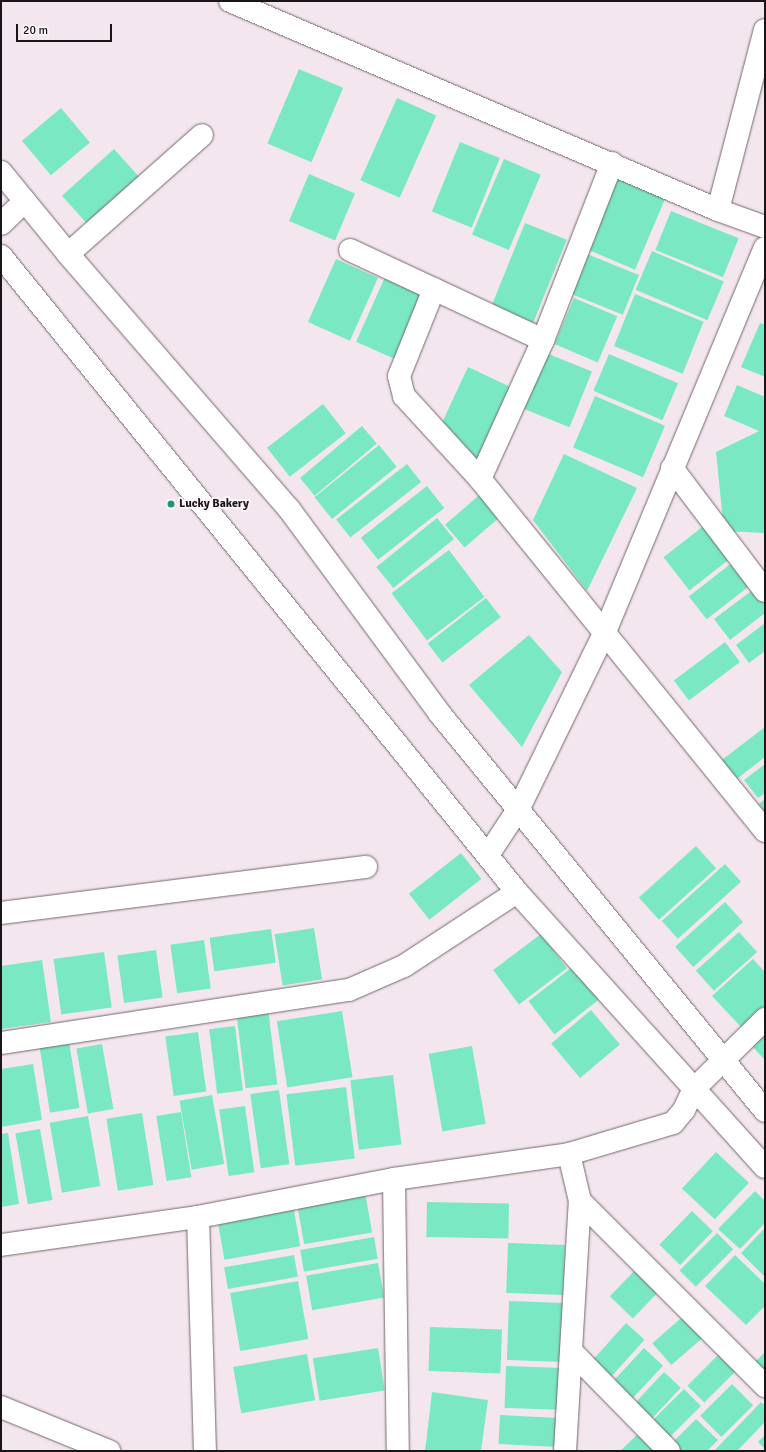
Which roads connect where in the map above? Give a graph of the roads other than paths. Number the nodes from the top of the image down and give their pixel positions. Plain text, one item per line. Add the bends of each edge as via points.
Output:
1 (230, 1) edge
2 (765, 30) edge
3 (202, 135) dead end
4 (612, 163) junction
5 (1, 172) edge
6 (25, 201) junction
7 (718, 210) junction
8 (1, 224) edge
9 (765, 227) edge
10 (765, 248) edge
11 (350, 250) dead end
12 (68, 254) junction
13 (1, 256) edge
14 (434, 289) junction
15 (543, 340) junction
16 (672, 468) junction
17 (480, 479) junction
18 (765, 591) edge
19 (604, 634) junction
20 (519, 808) junction
21 (765, 831) edge
22 (488, 855) junction
23 (366, 867) dead end
24 (517, 892) junction
25 (1, 913) edge
26 (765, 1019) edge
27 (1, 1042) edge
28 (723, 1060) junction
29 (694, 1089) junction
30 (765, 1111) edge
31 (569, 1154) junction
32 (765, 1166) edge
33 (394, 1179) junction
34 (580, 1201) junction
35 (198, 1217) junction
36 (1, 1245) edge
37 (573, 1353) junction
38 (765, 1386) edge
39 (1, 1409) edge
40 (109, 1451) edge
41 (205, 1451) edge
42 (398, 1451) edge
43 (565, 1451) edge
44 (669, 1451) edge

1 - 4 street
2 - 7 street
3 - 12 street
4 - 7 street
4 - 15 street
5 - 6 street
6 - 8 street
6 - 12 street
7 - 9 street
10 - 16 street
11 - 14 street
12 - 20 street via 289,509 440,714
13 - 22 street
14 - 15 street
14 - 17 street via 399,376 404,396
15 - 17 street
16 - 18 street
16 - 19 street
17 - 19 street
19 - 20 street
19 - 21 street
20 - 22 street
20 - 28 street
22 - 24 street
23 - 25 street
24 - 27 street via 404,966 350,990
24 - 29 street
26 - 28 street
28 - 29 street
28 - 30 street
29 - 31 street via 684,1110 673,1123
29 - 32 street
31 - 33 street
31 - 34 street
33 - 35 street
33 - 42 street
34 - 37 street
34 - 38 street
35 - 36 street
35 - 41 street
37 - 43 street
37 - 44 street
39 - 40 street

